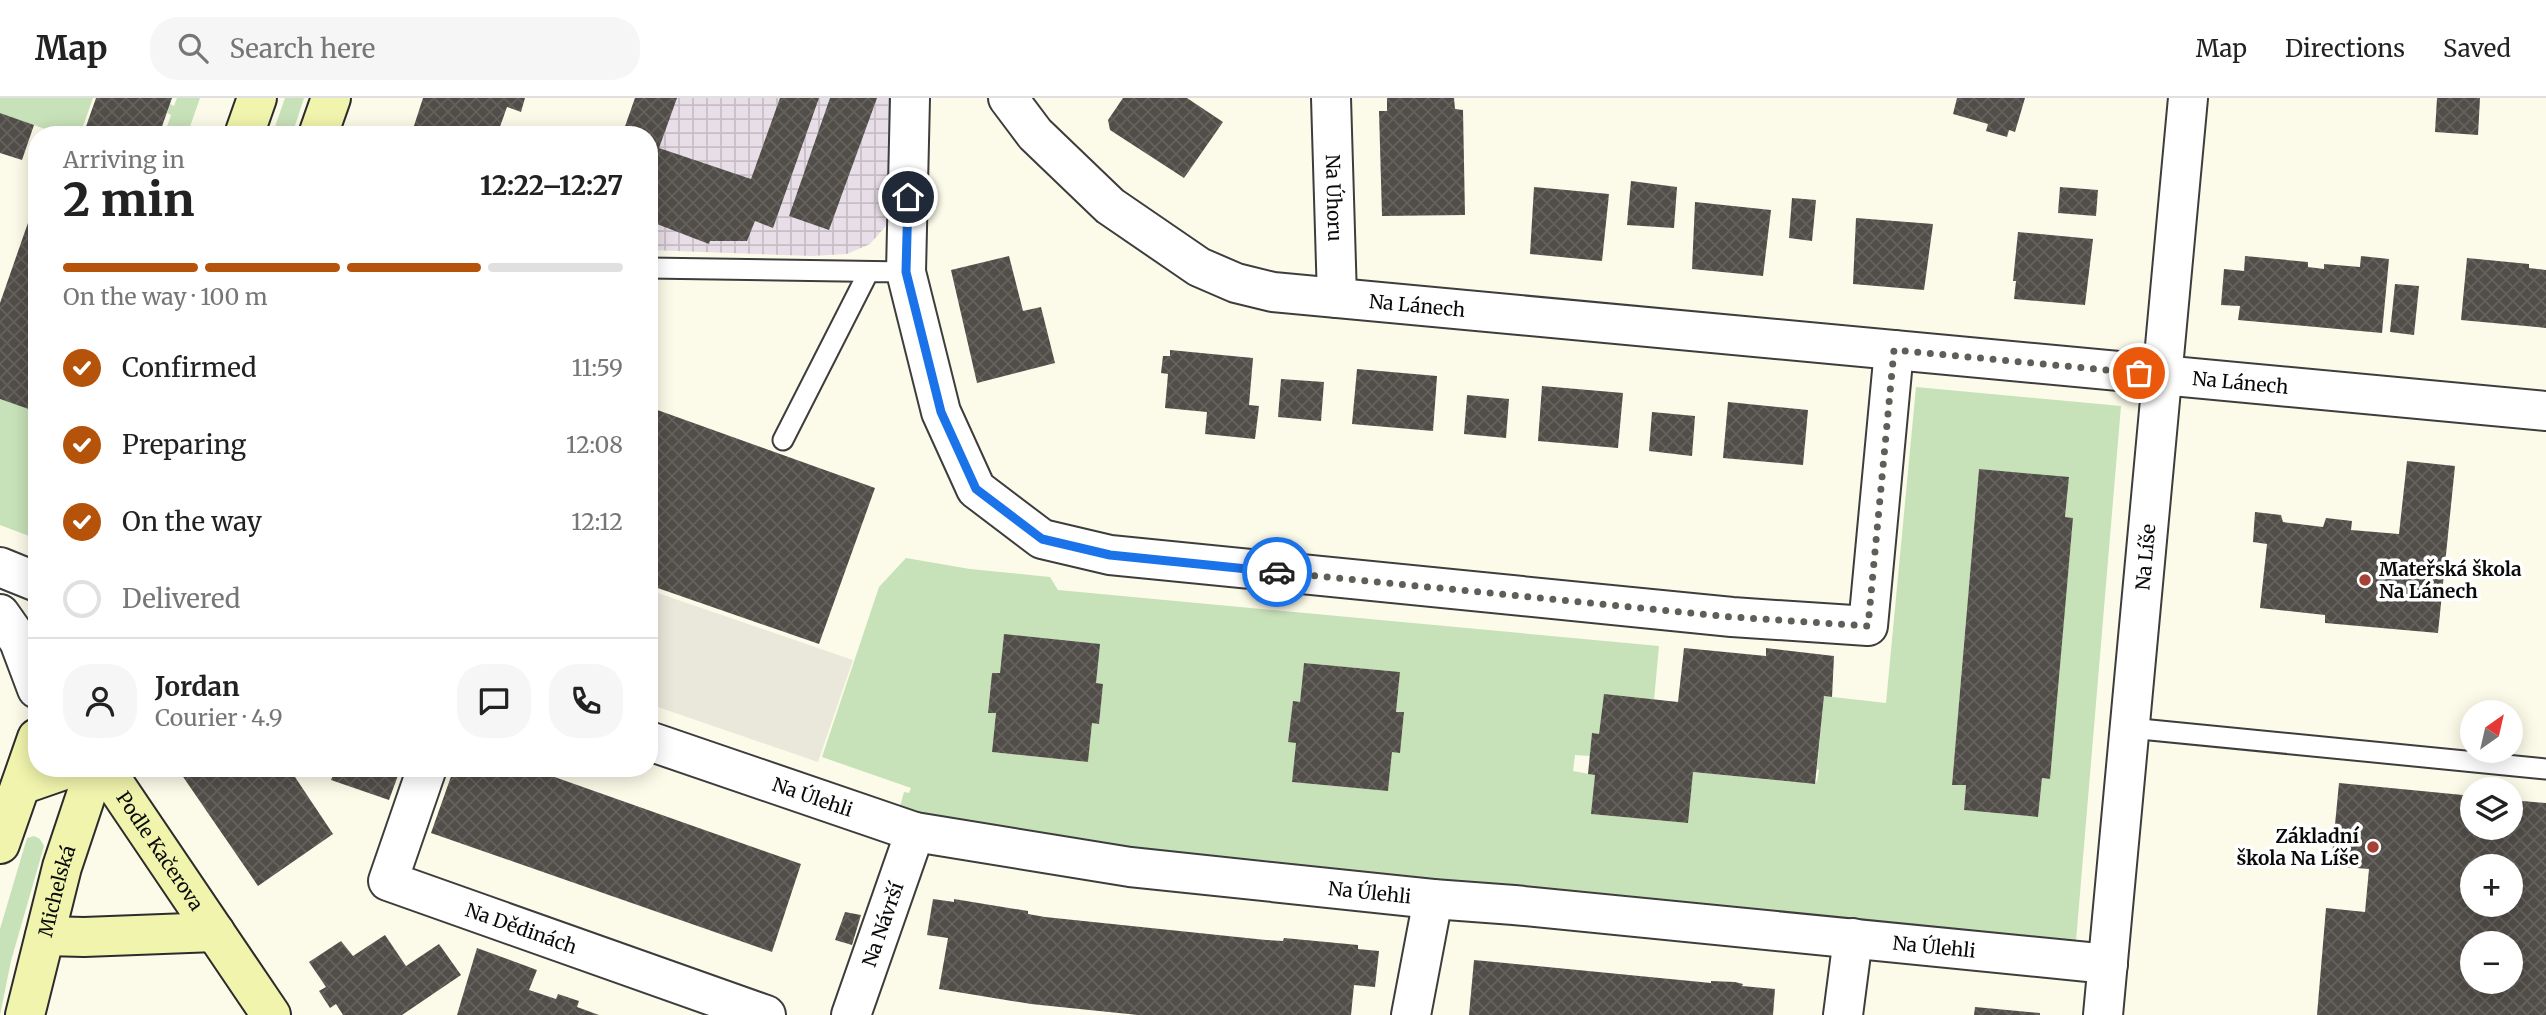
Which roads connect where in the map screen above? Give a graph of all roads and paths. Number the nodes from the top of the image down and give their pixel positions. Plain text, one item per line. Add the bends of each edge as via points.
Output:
1 (257, 98) edge
2 (331, 98) edge
3 (910, 98) edge
4 (1008, 98) edge
5 (1331, 98) edge
6 (2188, 98) edge
7 (247, 126) edge
8 (321, 126) edge
9 (658, 268) edge
10 (906, 272) junction
11 (868, 273) junction
12 (1337, 298) junction
13 (1894, 350) junction
14 (2163, 376) junction
15 (2546, 411) edge
16 (783, 440) dead end
17 (0, 567) edge
18 (28, 578) edge
19 (19, 634) edge
20 (28, 662) edge
21 (2130, 728) junction
22 (658, 744) edge
23 (28, 764) edge
24 (2546, 768) edge
25 (44, 777) edge
26 (92, 777) edge
27 (110, 777) edge
28 (424, 777) edge
29 (21, 785) junction
30 (915, 832) junction
31 (0, 845) edge
32 (1433, 899) junction
33 (215, 932) junction
34 (45, 936) junction
35 (1853, 938) junction
36 (2108, 964) junction
37 (25, 1015) edge
38 (271, 1015) edge
39 (766, 1015) edge
40 (851, 1015) edge
41 (1411, 1015) edge
42 (1843, 1015) edge
43 (2103, 1015) edge

1 - 7 street
2 - 8 street
3 - 10 street
4 - 12 street, Na Lánech via 1035,134 1110,206 1199,267 1273,292
5 - 12 street, Na Úhoru
6 - 14 street, Na Líše
9 - 11 lane
10 - 11 lane
10 - 13 street via 941,412 976,489 1042,539 1110,555 1732,617 1868,626
11 - 16 lane
12 - 13 street, Na Lánech
13 - 14 street, Na Lánech
14 - 15 street, Na Lánech
14 - 21 street, Na Líše
17 - 18 street
19 - 20 street
21 - 24 lane
21 - 36 street, Na Líše
22 - 30 street, Na Úlehli
23 - 29 street
25 - 29 street
26 - 34 street, Michelská
27 - 33 street, Podle Kačerova
28 - 39 street, Na Dědinách via 388,881
29 - 31 street
30 - 32 street, Na Úlehli via 1130,867
30 - 40 street, Na Návrší
32 - 35 street, Na Úlehli
32 - 41 street
33 - 34 street, Podle Kačerova
33 - 38 street, Podle Kačerova
34 - 37 street, Michelská
35 - 36 street, Na Úlehli
35 - 42 street
36 - 43 street, Na Líše

